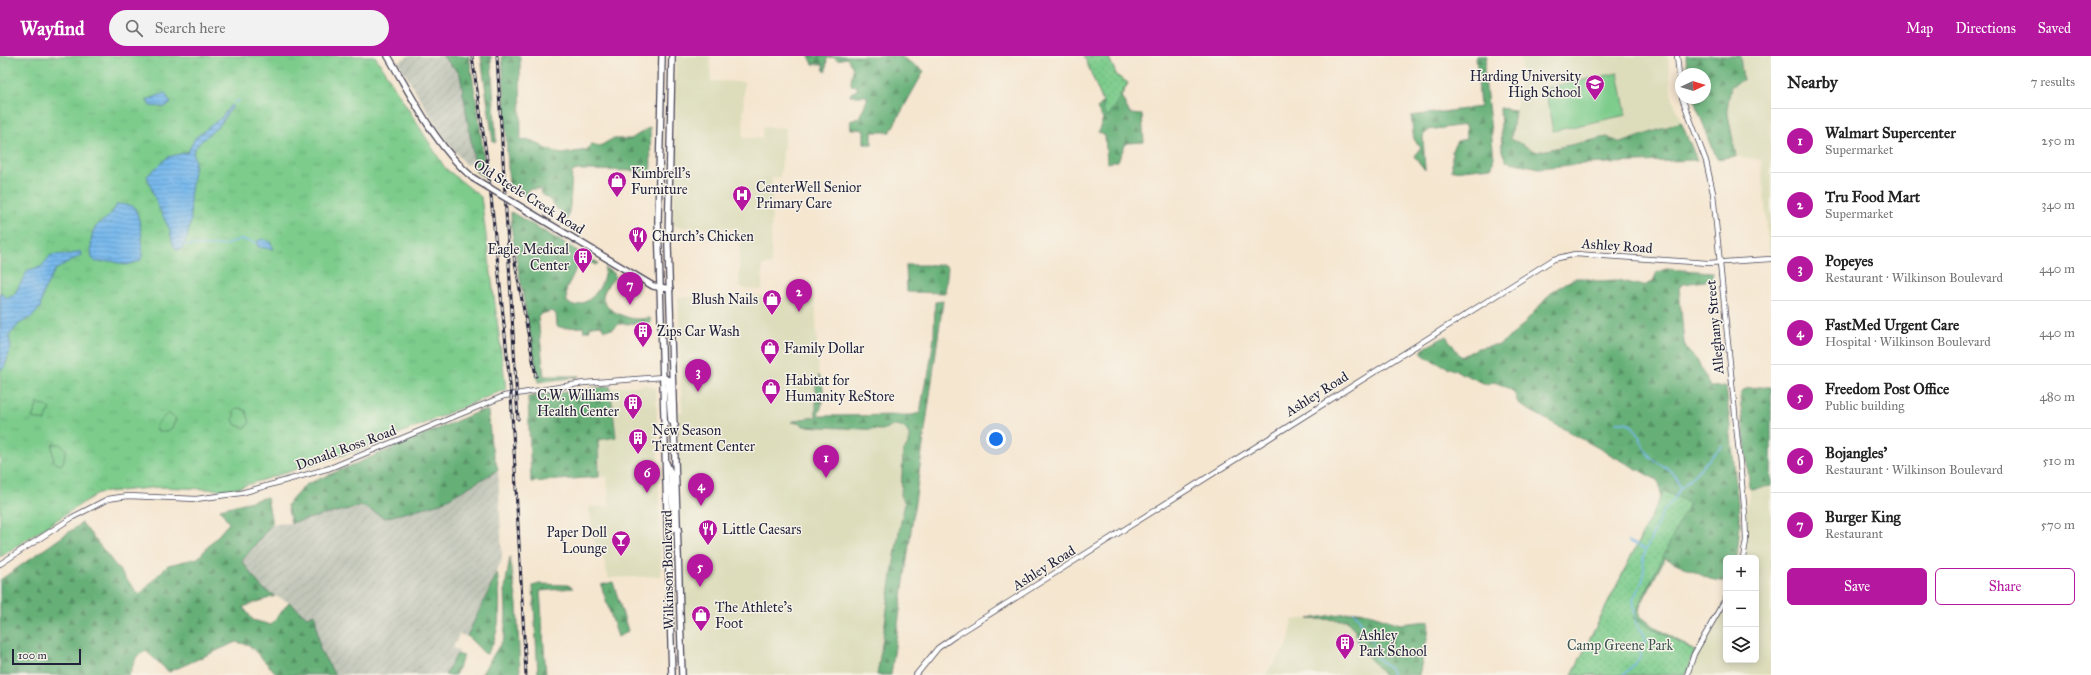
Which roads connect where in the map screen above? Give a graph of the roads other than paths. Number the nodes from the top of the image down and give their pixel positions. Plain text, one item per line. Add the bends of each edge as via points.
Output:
1 (388, 56) edge
2 (662, 56) edge
3 (672, 56) edge
4 (1677, 56) edge
5 (1678, 68) edge
6 (1684, 104) edge
7 (1771, 259) edge
8 (1720, 262) junction
9 (660, 289) junction
10 (670, 289) junction
11 (663, 377) junction
12 (675, 425) junction
13 (666, 462) junction
14 (679, 529) junction
15 (1743, 555) edge
16 (0, 564) edge
17 (1723, 603) edge
18 (672, 675) edge
19 (682, 675) edge
20 (916, 675) edge
21 (1687, 675) edge

1 - 9 main road, Old Steele Creek Road, bridge via 438,139 454,161 473,178
2 - 9 main road, Wilkinson Boulevard via 658,220
3 - 10 main road, Wilkinson Boulevard via 668,230
4 - 5 street
6 - 8 street, Alleghany Street via 1710,177
7 - 8 street, Ashley Road
8 - 15 street, Alleghany Street via 1746,529
8 - 20 street, Ashley Road via 1591,254 1570,254 1554,258 949,640 929,657
9 - 10 main road
9 - 11 main road, Wilkinson Boulevard
10 - 12 main road, Wilkinson Boulevard
11 - 12 main road via 668,380 670,420
11 - 13 main road, Wilkinson Boulevard
11 - 16 street, Donald Ross Road via 584,383 504,396 330,468 241,492 196,500 134,496 108,499 73,517
12 - 14 main road, Wilkinson Boulevard
13 - 14 main road via 670,474 673,525
13 - 18 main road, Wilkinson Boulevard
14 - 19 main road, Wilkinson Boulevard
17 - 21 street via 1694,654

